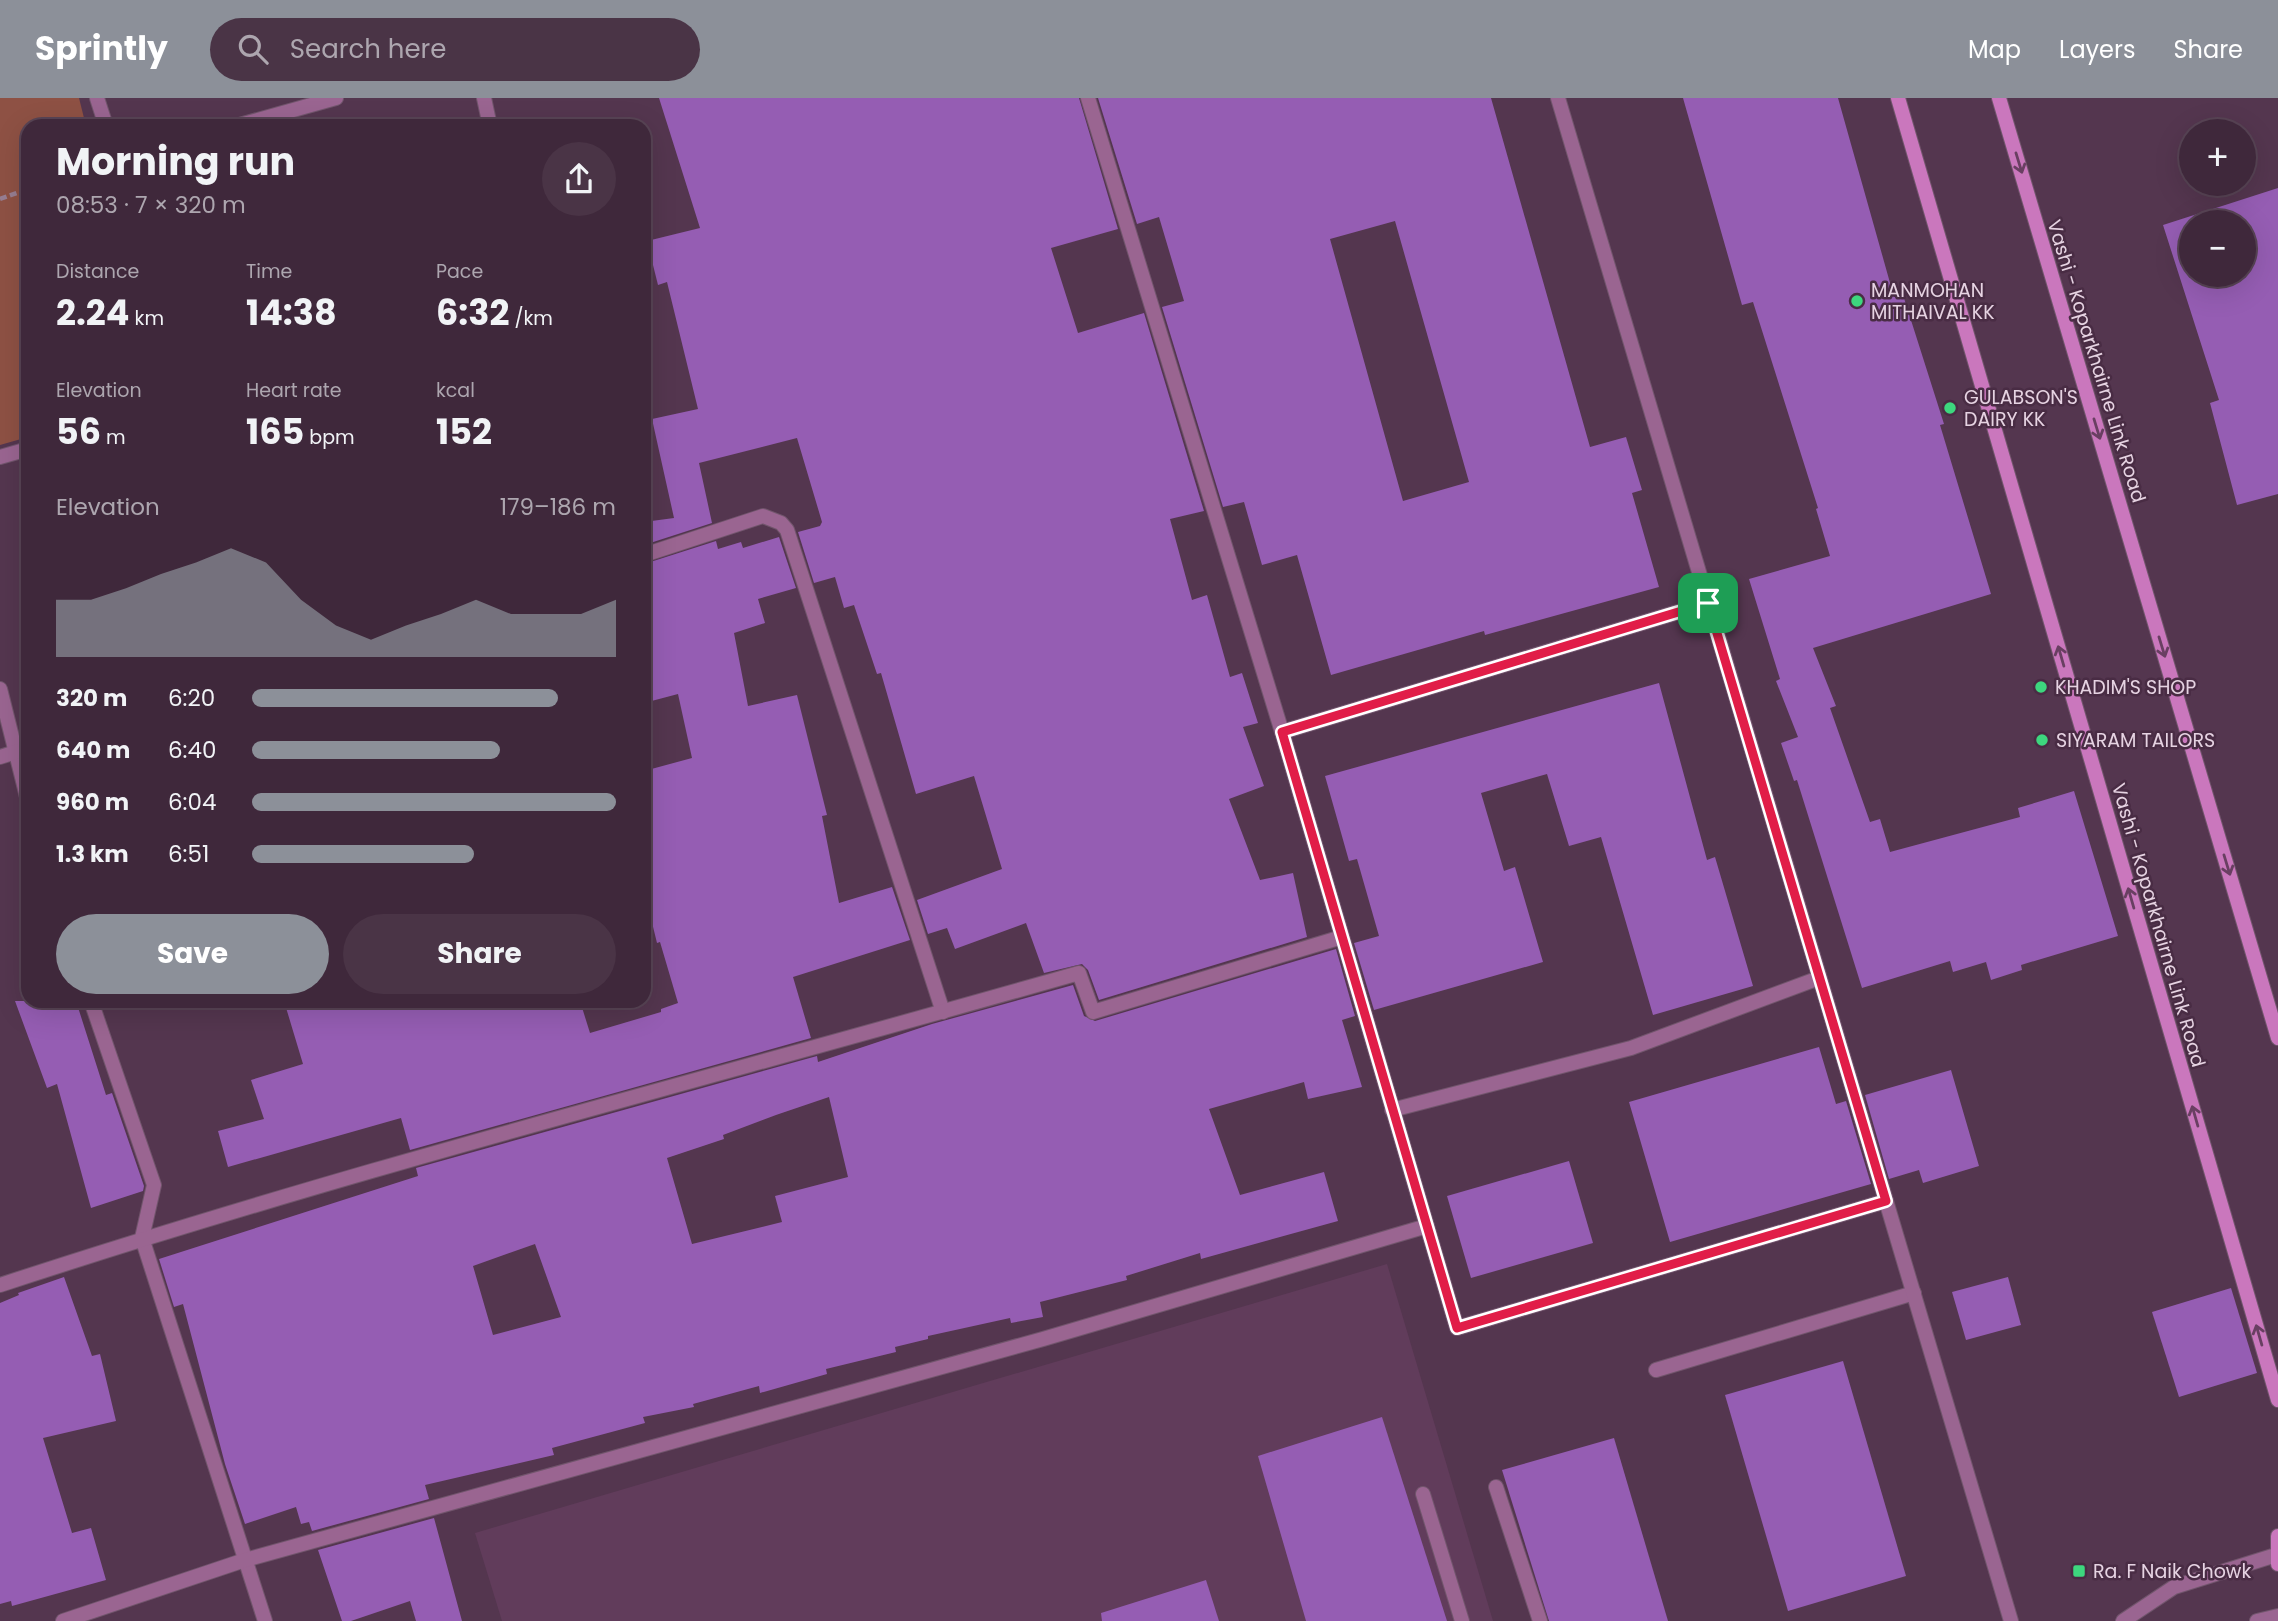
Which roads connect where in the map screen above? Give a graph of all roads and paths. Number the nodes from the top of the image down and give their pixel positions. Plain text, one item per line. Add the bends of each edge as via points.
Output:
1 (97, 98) edge
2 (336, 98) edge
3 (484, 98) edge
4 (1088, 98) edge
5 (1558, 98) edge
6 (1898, 98) edge
7 (1999, 98) edge
8 (104, 119) edge
9 (261, 119) edge
10 (488, 119) edge
11 (21, 192) edge
12 (0, 199) edge
13 (21, 451) edge
14 (0, 457) edge
15 (651, 553) edge
16 (1708, 603) junction
17 (0, 688) edge
18 (1282, 732) junction
19 (21, 750) edge
20 (0, 757) edge
21 (1342, 937) junction
22 (1819, 978) junction
23 (93, 1008) edge
24 (943, 1012) junction
25 (2278, 1038) edge
26 (1392, 1110) junction
27 (1886, 1201) junction
28 (1427, 1226) junction
29 (142, 1238) junction
30 (0, 1285) edge
31 (1914, 1293) junction
32 (1656, 1370) dead end
33 (2278, 1400) edge
34 (1496, 1487) dead end
35 (1423, 1494) dead end
36 (2278, 1536) edge
37 (2277, 1559) edge
38 (245, 1560) junction
39 (2278, 1616) edge
40 (63, 1621) edge
41 (265, 1621) edge
42 (1462, 1621) edge
43 (1540, 1621) edge
44 (2011, 1621) edge
45 (2123, 1621) edge
46 (2257, 1621) edge

1 - 8 street
2 - 9 street
3 - 10 street
4 - 18 street
5 - 16 street
33 -> 6 main road, Vashi - Koparkhairne Link Road
7 -> 25 main road, Vashi - Koparkhairne Link Road
11 - 12 path
13 - 14 street
15 - 24 street via 763,516 787,530
16 - 18 street
16 - 22 street
17 - 19 street
18 - 21 street
19 - 20 street
21 - 24 street via 1093,1012 1079,973
21 - 26 street
22 - 26 street via 1631,1048
22 - 27 street
23 - 29 street via 154,1185
24 - 29 street via 526,1126
26 - 28 street
27 - 28 street via 1457,1328
27 - 31 street
28 - 38 street via 1016,1346
29 - 30 street
29 - 38 street
31 - 32 street
31 - 44 street
34 - 43 street
35 - 42 street
36 - 37 main road
37 - 45 street via 2174,1587
38 - 40 street
38 - 41 street
39 - 46 street

